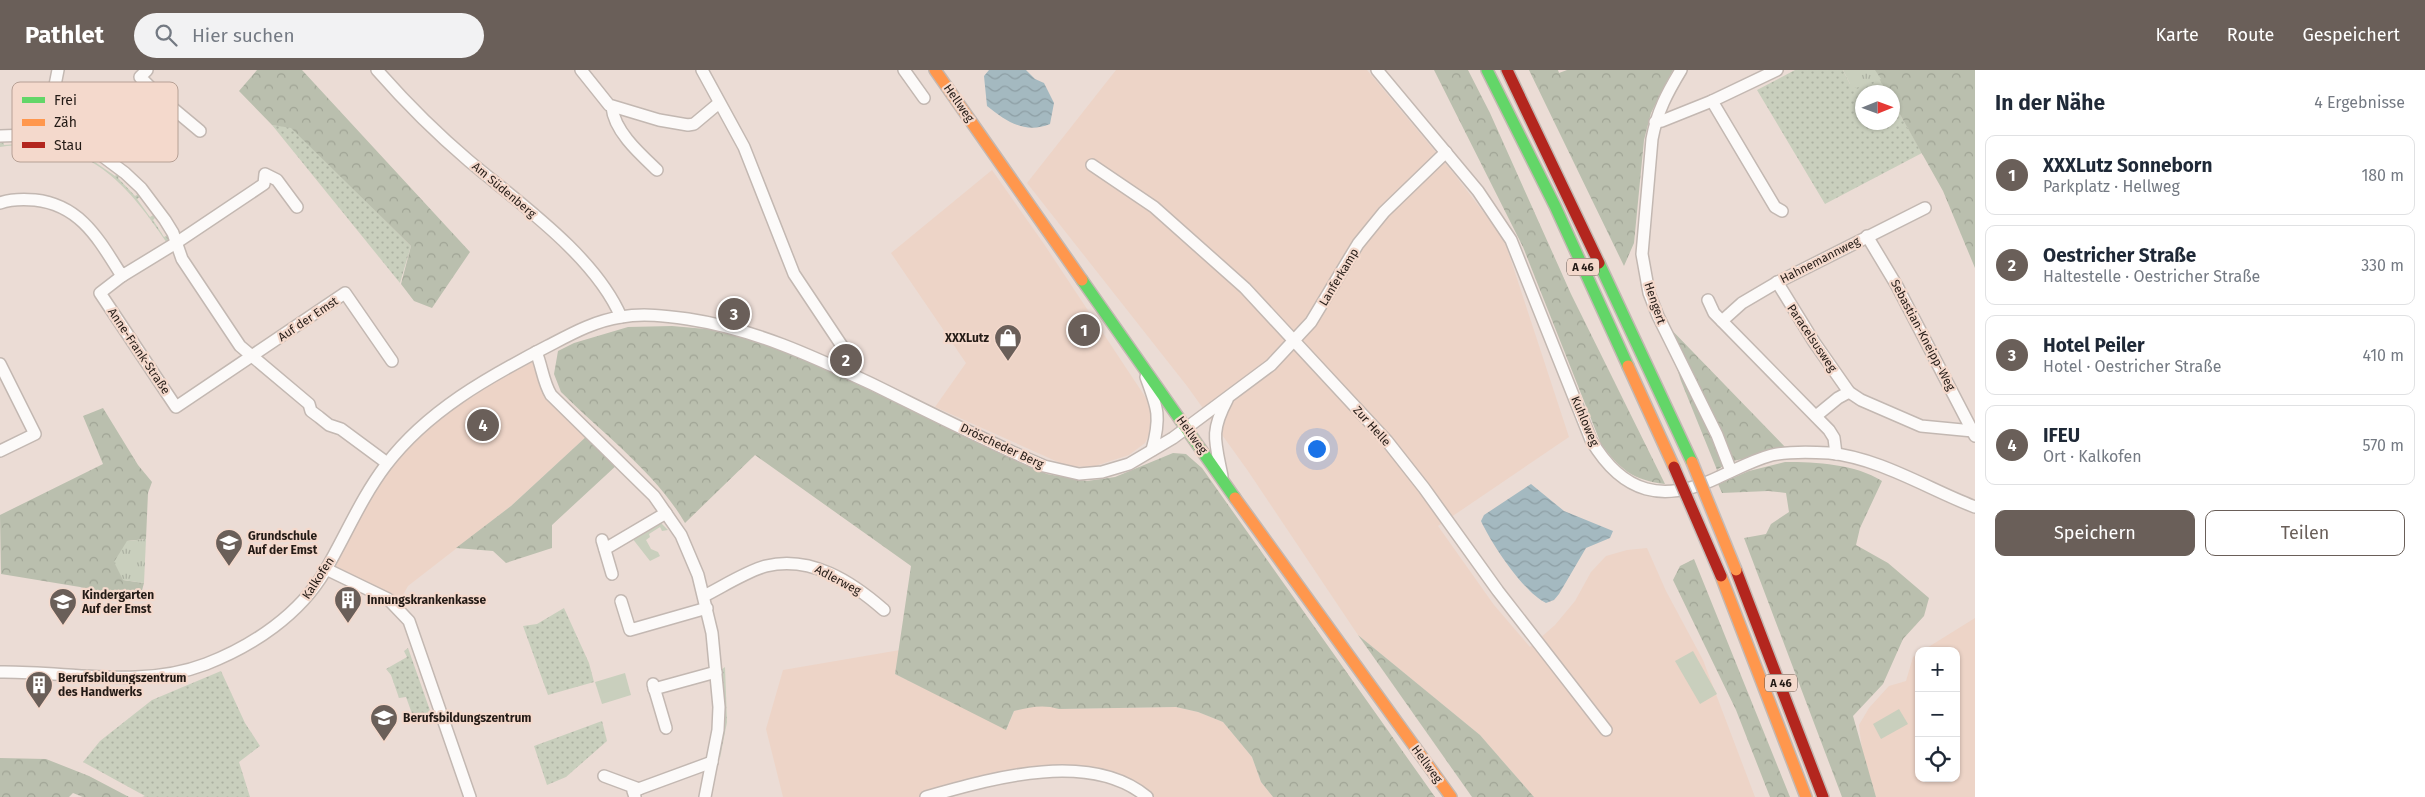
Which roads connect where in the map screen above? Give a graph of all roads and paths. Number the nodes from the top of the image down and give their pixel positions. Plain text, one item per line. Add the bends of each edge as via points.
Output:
1 (147, 70) edge
2 (377, 70) edge
3 (581, 70) edge
4 (702, 70) edge
5 (904, 70) edge
6 (935, 70) edge
7 (1377, 70) edge
8 (1487, 70) edge
9 (1507, 70) edge
10 (1681, 70) edge
11 (1777, 70) edge
12 (145, 82) edge
13 (924, 98) dead end
14 (1712, 101) junction
15 (719, 103) junction
16 (612, 107) junction
17 (178, 113) edge
18 (1655, 122) junction
19 (200, 131) dead end
20 (1446, 152) junction
21 (111, 162) edge
22 (1092, 165) dead end
23 (657, 170) dead end
24 (0, 203) edge
25 (297, 207) dead end
26 (1925, 208) dead end
27 (1782, 211) dead end
28 (1867, 236) junction
29 (176, 243) junction
30 (122, 276) junction
31 (1777, 282) junction
32 (1708, 300) dead end
33 (621, 317) junction
34 (1722, 322) junction
35 (1294, 341) junction
36 (536, 352) junction
37 (252, 356) junction
38 (843, 358) dead end
39 (392, 361) dead end
40 (0, 364) edge
41 (1141, 365) junction
42 (1849, 392) junction
43 (1227, 398) junction
44 (1816, 416) junction
45 (1186, 427) junction
46 (1974, 434) edge
47 (1152, 450) junction
48 (0, 451) edge
49 (1836, 454) junction
50 (387, 463) junction
51 (1731, 470) junction
52 (1222, 477) junction
53 (1975, 507) edge
54 (666, 513) junction
55 (326, 569) junction
56 (612, 574) dead end
57 (704, 596) junction
58 (621, 601) dead end
59 (707, 608) junction
60 (884, 610) dead end
61 (0, 672) edge
62 (716, 672) junction
63 (666, 728) dead end
64 (1606, 730) dead end
65 (712, 762) junction
66 (604, 776) dead end
67 (637, 793) edge
68 (949, 794) edge
69 (470, 797) edge
70 (705, 797) edge
71 (926, 797) edge
72 (1147, 797) edge
73 (1451, 797) edge
74 (1806, 797) edge
75 (1823, 797) edge

1 - 12 street via 140,77
2 - 33 street, Am Südenberg via 445,139 564,242 613,297
3 - 16 street
4 - 15 street
5 - 13 street
6 - 41 main road, Hellweg
7 - 20 street, Kuhloweg
8 - 74 main road, A 46, bridge via 1555,206 1674,468 1721,576
9 - 75 main road, A 46, bridge via 1692,462
10 - 18 street, Hengert via 1661,104
11 - 14 street
14 - 18 street
14 - 27 street via 1775,207
15 - 16 street via 694,124 688,125
15 - 38 street via 744,147 794,274 842,346
16 - 23 street via 619,128
17 - 19 street
18 - 51 street, Hengert via 1642,254 1649,293
20 - 35 street, Lanferkamp via 1384,212 1358,244 1311,322
20 - 51 street, Kuhloweg via 1495,213 1511,240 1591,440 1608,465 1625,481 1654,491 1686,489
21 - 29 street via 141,188 165,220
22 - 35 street, Zur Helle via 1154,207 1245,288
24 - 30 street via 23,199 46,202 72,212 91,228
25 - 29 street via 277,180 266,174 264,184
26 - 28 street, Hahnemannweg
28 - 31 street, Hahnemannweg
28 - 46 street, Sebastian-Kneipp-Weg via 1902,295
29 - 30 street, Anne-Frank-Straße
29 - 37 street via 182,259 208,299 240,346
30 - 37 street, Anne-Frank-Straße via 100,293 176,406
31 - 34 street, Hahnemannweg via 1742,303
31 - 42 street, Paracelsusweg
32 - 34 street
33 - 36 street, Kalkofen via 588,326
33 - 47 street, Dröscheder Berg via 650,315 687,319 749,332 778,342 1061,471 1079,474 1102,472 1130,464
34 - 44 street
35 - 43 street, Lanferkamp via 1271,365
35 - 64 street, Zur Helle via 1387,441
36 - 50 street, Kalkofen via 442,408
36 - 54 street via 545,386 551,395 654,496
37 - 39 street, Auf der Emst via 346,293
37 - 50 street via 309,404 318,417 341,429
40 - 48 street via 35,434
41 - 45 main road, Hellweg
41 - 47 street via 1157,405 1159,419
42 - 44 street
42 - 46 street, Paracelsusweg via 1860,400 1921,426
43 - 45 street, Lanferkamp
43 - 52 street, Lanferkamp via 1216,420 1215,436
44 - 49 street via 1834,438
45 - 47 street, Dröscheder Berg
45 - 52 main road, Hellweg
49 - 51 street, Kuhloweg via 1773,455
49 - 53 street, Kuhloweg via 1868,461
50 - 55 street, Kalkofen via 363,499
52 - 73 main road, Hellweg
54 - 56 street via 603,544
54 - 57 street via 689,551
55 - 61 street, Kalkofen via 303,601 280,622 257,638 206,664 145,678
55 - 69 street via 388,599 409,621
57 - 59 street
57 - 60 street, Adlerweg via 765,566 807,564 830,573 869,596
58 - 59 street via 630,630
59 - 62 street
62 - 63 street via 653,686
62 - 65 street via 719,707
65 - 67 street
65 - 70 street
66 - 67 street
68 - 71 street
68 - 72 street via 998,777 1044,772 1102,776 1127,784

